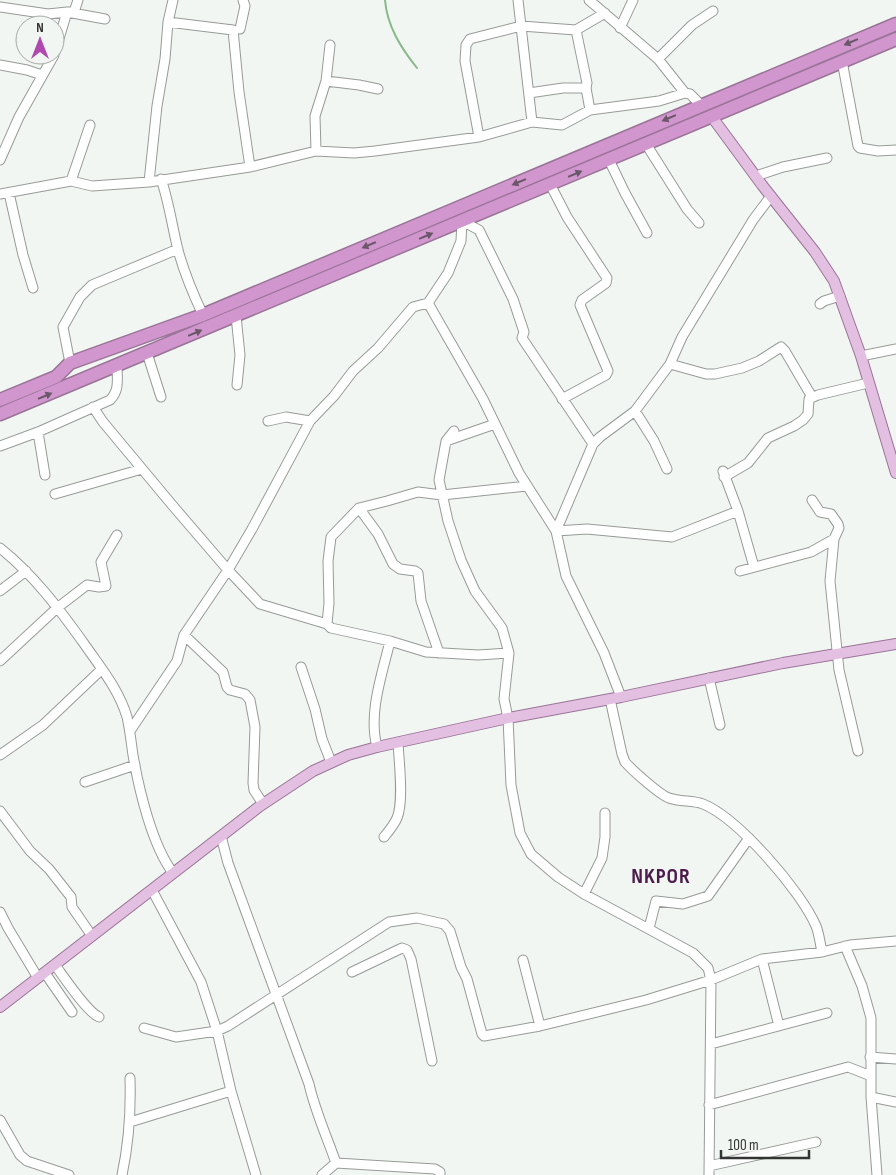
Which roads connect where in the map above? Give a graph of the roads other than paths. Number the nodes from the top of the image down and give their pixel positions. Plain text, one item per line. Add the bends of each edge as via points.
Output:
1 (78, 0) edge
2 (173, 0) edge
3 (243, 0) edge
4 (518, 0) edge
5 (588, 0) edge
6 (633, 0) edge
7 (0, 7) edge
8 (712, 11) dead end
9 (67, 12) junction
10 (605, 13) junction
11 (65, 18) edge
12 (104, 18) dead end
13 (168, 22) junction
14 (896, 24) edge
15 (521, 26) junction
16 (620, 28) junction
17 (240, 29) dead end
18 (576, 30) junction
19 (896, 39) edge
20 (330, 45) dead end
21 (658, 59) junction
22 (842, 61) junction
23 (0, 65) edge
24 (47, 65) edge
25 (42, 75) junction
26 (326, 81) junction
27 (586, 88) junction
28 (378, 89) dead end
29 (529, 93) junction
30 (685, 93) junction
31 (701, 105) junction
32 (590, 110) junction
33 (712, 117) junction
34 (532, 122) junction
35 (90, 125) dead end
36 (479, 137) junction
37 (646, 144) junction
38 (896, 150) edge
39 (316, 151) junction
40 (827, 158) dead end
41 (0, 160) edge
42 (609, 160) junction
43 (250, 167) junction
44 (756, 176) junction
45 (161, 179) junction
46 (71, 181) junction
47 (149, 182) junction
48 (550, 184) junction
49 (4, 194) edge
50 (771, 196) junction
51 (462, 221) junction
52 (698, 222) dead end
53 (647, 233) dead end
54 (178, 249) junction
55 (33, 288) dead end
56 (840, 296) junction
57 (428, 302) junction
58 (820, 304) dead end
59 (413, 307) junction
60 (434, 312) junction
61 (202, 315) junction
62 (236, 316) junction
63 (896, 349) edge
64 (148, 353) junction
65 (861, 356) junction
66 (70, 363) junction
67 (670, 364) junction
68 (117, 366) junction
69 (868, 383) junction
70 (237, 385) dead end
71 (162, 397) dead end
72 (812, 397) junction
73 (562, 399) junction
74 (0, 400) edge
75 (93, 407) junction
76 (635, 411) junction
77 (0, 414) edge
78 (268, 421) dead end
79 (310, 421) junction
80 (495, 424) junction
81 (454, 431) dead end
82 (38, 432) junction
83 (446, 442) junction
84 (593, 444) junction
85 (0, 446) edge
86 (142, 469) junction
87 (667, 469) dead end
88 (896, 473) edge
89 (45, 475) dead end
90 (527, 486) junction
91 (54, 494) dead end
92 (442, 495) junction
93 (812, 500) dead end
94 (360, 508) junction
95 (738, 511) junction
96 (556, 531) junction
97 (117, 534) dead end
98 (834, 539) junction
99 (2, 553) edge
100 (754, 567) junction
101 (26, 570) junction
102 (228, 570) junction
103 (740, 572) dead end
104 (0, 591) edge
105 (57, 608) junction
106 (327, 624) junction
107 (184, 635) junction
108 (390, 641) junction
109 (896, 644) edge
110 (439, 653) junction
111 (509, 653) junction
112 (838, 654) junction
113 (0, 660) edge
114 (301, 667) dead end
115 (102, 668) junction
116 (710, 678) junction
117 (621, 697) junction
118 (610, 699) junction
119 (508, 718) junction
120 (720, 725) dead end
121 (130, 731) junction
122 (398, 743) junction
123 (377, 747) junction
124 (858, 751) dead end
125 (0, 755) edge
126 (330, 762) junction
127 (135, 765) junction
128 (85, 782) dead end
129 (263, 804) junction
130 (0, 811) edge
131 (605, 813) dead end
132 (221, 836) junction
133 (384, 837) dead end
134 (749, 838) junction
135 (173, 874) junction
136 (152, 890) junction
137 (584, 894) junction
138 (0, 912) edge
139 (649, 928) junction
140 (92, 936) junction
141 (896, 941) edge
142 (845, 946) junction
143 (822, 952) junction
144 (762, 959) junction
145 (523, 960) dead end
146 (55, 965) junction
147 (352, 972) dead end
148 (42, 975) junction
149 (711, 980) junction
150 (276, 996) junction
151 (0, 1007) edge
152 (72, 1012) dead end
153 (827, 1014) dead end
154 (99, 1017) dead end
155 (540, 1026) junction
156 (779, 1026) junction
157 (144, 1028) dead end
158 (217, 1031) junction
159 (711, 1044) junction
160 (870, 1057) junction
161 (896, 1059) edge
162 (432, 1062) dead end
163 (871, 1076) junction
164 (130, 1078) dead end
165 (231, 1091) junction
166 (871, 1097) junction
167 (896, 1102) edge
168 (709, 1105) junction
169 (0, 1120) edge
170 (130, 1122) junction
171 (816, 1142) dead end
172 (336, 1163) junction
173 (709, 1170) edge
174 (69, 1175) edge
175 (122, 1175) edge
176 (256, 1175) edge
177 (322, 1175) edge
178 (440, 1175) edge
179 (877, 1175) edge

1 - 9 street via 74,12
2 - 13 street
3 - 17 street via 245,6
4 - 15 street
5 - 10 street
6 - 16 street
7 - 9 street via 48,14
8 - 21 street via 692,25
9 - 11 street
9 - 12 street
10 - 16 street
10 - 18 street
13 - 43 street via 233,30
13 - 47 street
14 -> 31 highway
15 - 18 street
15 - 29 street
15 - 36 street via 470,39 466,45 465,61
16 - 21 street
18 - 27 street
19 - 22 highway
20 - 26 street
21 - 30 street
22 - 33 highway
22 - 38 street via 858,146 878,151
23 - 25 street
24 - 25 street
25 - 41 street
26 - 28 street
26 - 39 street via 315,116
27 - 29 street
27 - 32 street
29 - 34 street
30 - 31 street
30 - 32 street via 659,101
31 -> 61 highway
32 - 34 street via 562,125
33 - 37 highway
33 - 44 main road
34 - 36 street
35 - 46 street
36 - 39 street via 354,154
37 - 42 highway
37 - 52 street
39 - 43 street
40 - 44 street
48 -> 42 highway
42 - 53 street
43 - 45 street
44 - 50 main road
45 - 47 street
45 - 54 street
46 - 47 street via 92,186
46 - 49 street
48 - 51 highway
48 - 73 street via 606,278 606,283 582,300 580,305 608,371
49 - 55 street
50 - 56 main road via 816,252
50 - 67 street via 682,337
51 - 57 street via 461,241 448,273
62 -> 51 highway
51 - 73 street via 479,230 513,299 524,332 522,338
54 - 61 street
54 - 66 street via 92,285 80,296 63,327
56 - 58 street
56 - 65 main road
57 - 59 street
57 - 60 street
59 - 60 street
59 - 79 street
60 - 80 street
61 - 66 highway
64 -> 62 highway
62 - 70 street via 240,355
63 - 65 street
64 - 68 highway
64 - 71 street
65 - 69 main road
66 - 74 highway via 56,377
67 - 72 street via 715,374 759,361 780,347
67 - 76 street
68 - 75 street via 116,394
77 -> 68 highway
69 - 72 street
69 - 88 main road
72 - 95 street via 803,420 768,438 748,463 724,474
73 - 84 street
75 - 82 street
75 - 86 street
76 - 84 street
76 - 87 street
78 - 79 street via 286,417
79 - 102 street
80 - 83 street
80 - 90 street
81 - 83 street
82 - 85 street
82 - 89 street
83 - 92 street via 439,480
84 - 96 street
86 - 91 street
86 - 102 street
90 - 92 street
90 - 96 street
92 - 94 street via 418,492
92 - 111 street via 448,521 475,591 502,628
93 - 98 street via 820,512 829,512 838,524
94 - 106 street via 331,537
94 - 110 street via 378,534 392,564 418,573 422,601
95 - 96 street via 672,537 587,529
95 - 100 street
96 - 117 street via 566,576 604,653
97 - 105 street via 101,562 106,586 87,585
98 - 100 street via 811,552
98 - 112 street via 830,581
99 - 101 street
100 - 103 street
101 - 104 street
101 - 105 street
102 - 106 street via 260,604
102 - 107 street
105 - 113 street
105 - 115 street
106 - 108 street via 331,628
107 - 121 street via 177,661
107 - 129 street via 222,672 230,690 245,694 250,700 255,727 253,783
108 - 110 street
108 - 123 street via 376,701 374,736
109 - 112 main road
110 - 111 street
111 - 119 street via 504,699
112 - 116 main road
112 - 124 street
114 - 126 street
115 - 121 street via 116,689
115 - 125 street via 43,725
116 - 117 main road
116 - 120 street
117 - 118 main road
118 - 119 main road
118 - 134 street via 622,754 630,768 669,798 702,804 716,811
119 - 122 main road
119 - 137 street via 511,784 520,833 531,854
121 - 127 street
122 - 123 main road
122 - 133 street via 398,817
123 - 126 main road
126 - 129 main road
127 - 128 street
127 - 135 street via 155,837
129 - 132 main road
130 - 140 street via 71,897 72,907
131 - 137 street via 602,858
132 - 135 main road
132 - 150 street
134 - 139 street via 708,896 683,904 656,901
134 - 143 street via 800,898 816,927
135 - 136 main road
136 - 140 main road
136 - 158 street via 201,982
137 - 139 street
138 - 148 street
139 - 149 street via 693,953 708,968
140 - 146 main road
141 - 142 street
142 - 143 street
142 - 160 street via 871,1018
143 - 144 street
144 - 149 street
144 - 156 street
145 - 155 street
146 - 148 main road
146 - 154 street via 88,1008
147 - 162 street via 402,948 407,950 412,959
148 - 151 main road
148 - 152 street
149 - 155 street
149 - 159 street
150 - 155 street via 390,922 417,918 444,924 450,931 484,1036
150 - 158 street
150 - 172 street
153 - 156 street
156 - 159 street
157 - 158 street via 176,1037
158 - 165 street
159 - 168 street
160 - 161 street
160 - 163 street
163 - 166 street
163 - 168 street via 848,1067
164 - 170 street
165 - 170 street
165 - 176 street
166 - 167 street
166 - 179 street
168 - 173 street
169 - 174 street via 20,1155 27,1161
170 - 175 street
171 - 173 street
172 - 177 street
172 - 178 street via 435,1169

